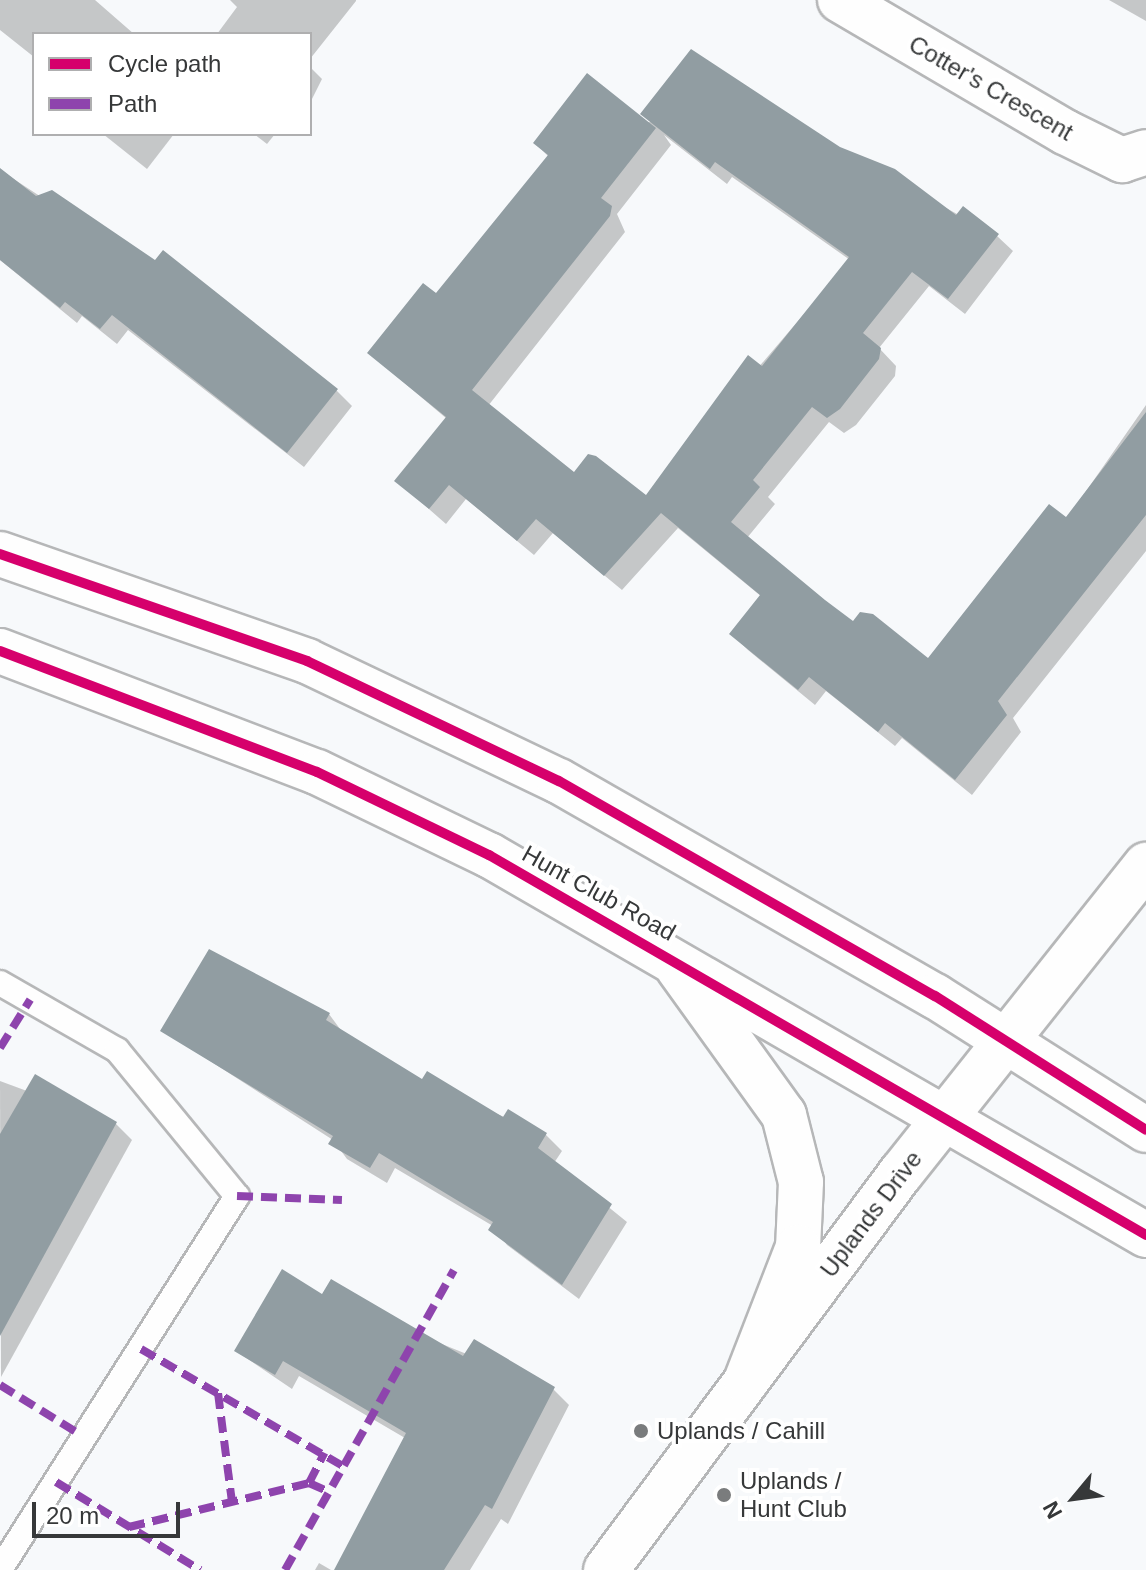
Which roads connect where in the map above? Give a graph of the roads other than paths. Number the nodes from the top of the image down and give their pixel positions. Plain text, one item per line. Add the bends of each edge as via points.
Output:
1 (840, 0) edge
2 (1146, 152) edge
3 (0, 554) edge
4 (0, 651) edge
5 (1146, 865) edge
6 (667, 953) junction
7 (0, 983) edge
8 (1005, 1041) junction
9 (946, 1115) junction
10 (1146, 1130) edge
11 (1146, 1235) edge
12 (746, 1381) junction
13 (0, 1570) edge
14 (606, 1570) edge

1 - 2 main road, Cotter's Crescent via 1065,132 1122,160
3 - 8 main road via 215,624 399,703 559,781
4 - 6 main road, Hunt Club Road via 317,772
5 - 8 main road, Uplands Drive
6 - 9 main road, Hunt Club Road
6 - 12 main road via 784,1115 801,1182 798,1247
7 - 13 lane via 117,1050 237,1196
8 - 9 main road, Uplands Drive
8 - 10 main road
9 - 11 main road, Hunt Club Road
9 - 12 main road, Uplands Drive
12 - 14 main road, Uplands Drive

